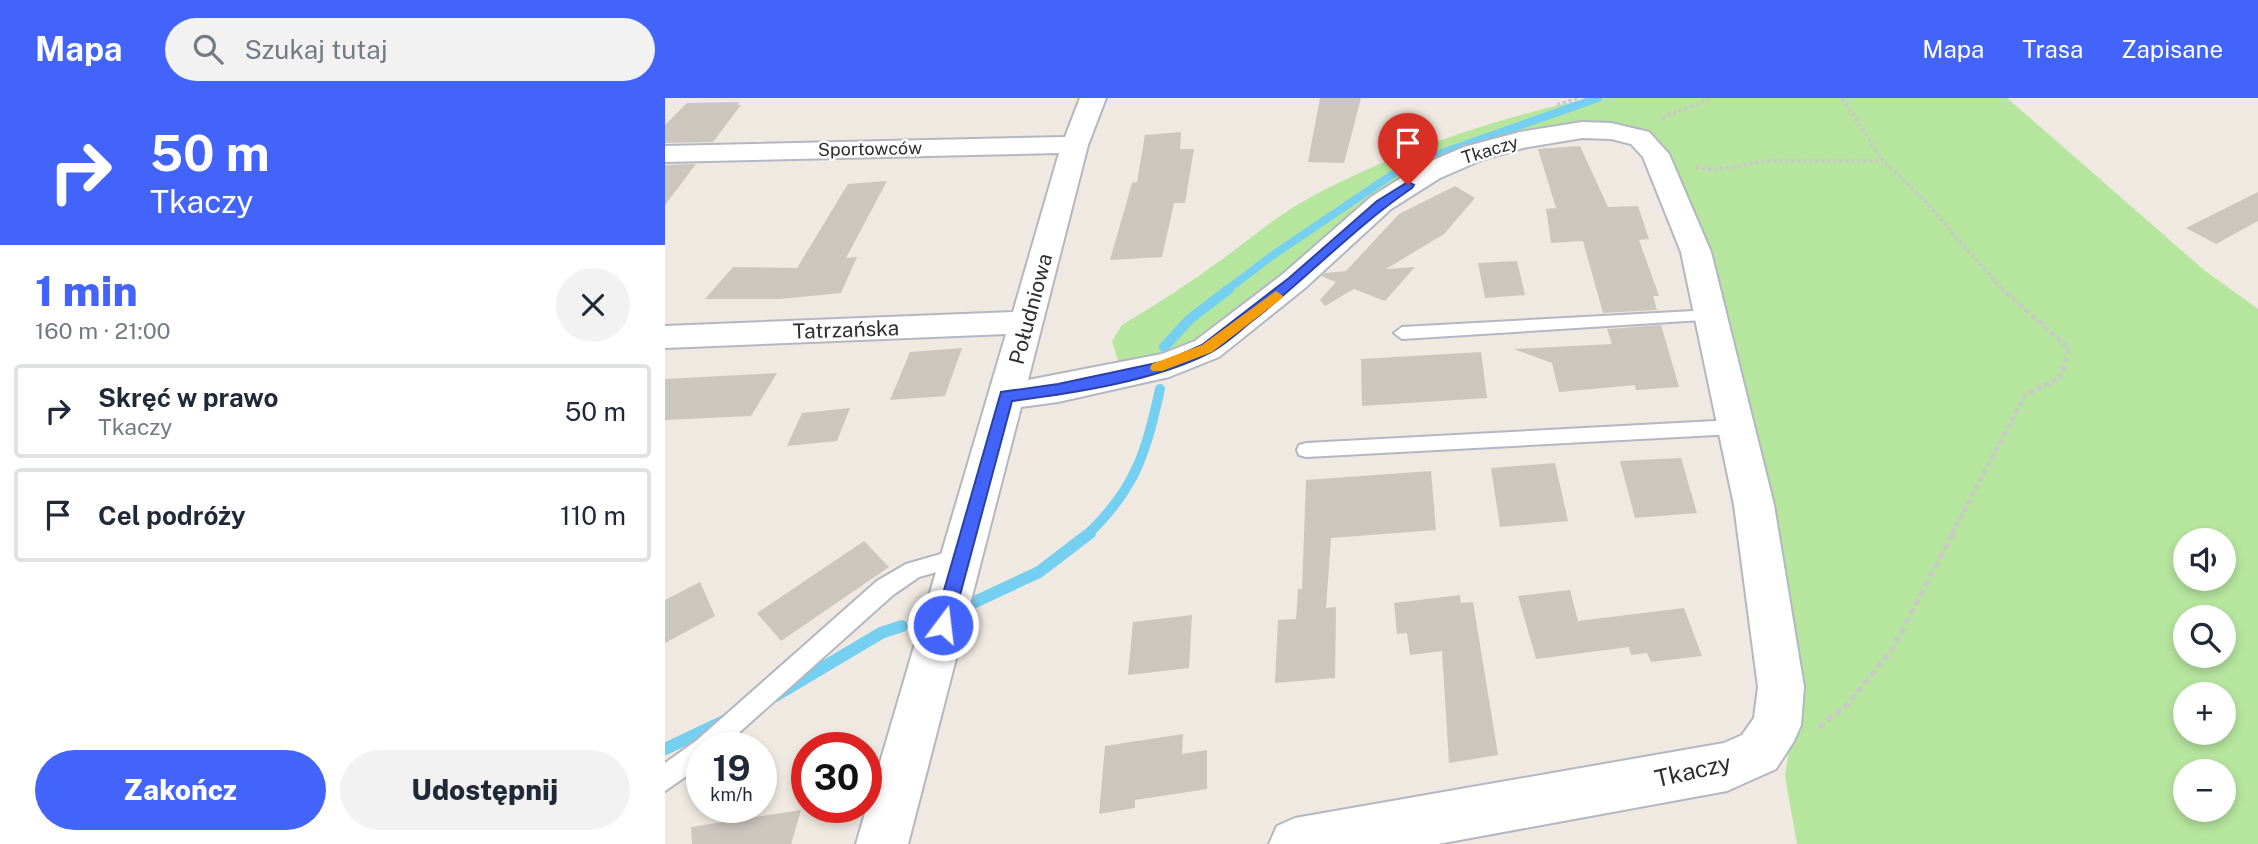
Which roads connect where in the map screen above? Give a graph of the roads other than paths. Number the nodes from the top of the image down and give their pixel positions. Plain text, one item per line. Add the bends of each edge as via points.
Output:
1 (1093, 98) edge
2 (1075, 145) junction
3 (665, 154) edge
4 (1712, 314) junction
5 (1028, 322) junction
6 (1402, 333) dead end
7 (665, 337) edge
8 (1006, 396) junction
9 (1734, 427) junction
10 (1306, 450) dead end
11 (962, 557) junction
12 (722, 732) edge
13 (686, 762) edge
14 (665, 779) edge
15 (881, 844) edge
16 (1296, 844) edge

1 - 2 street, Południowa
2 - 3 street, Sportowców
2 - 5 street, Południowa
4 - 6 lane
4 - 8 street, Tkaczy via 1696,253 1668,183 1639,140 1598,129 1502,145 1430,172 1381,203 1294,281 1207,349 1169,365
4 - 9 street, Tkaczy
5 - 7 street, Tatrzańska
5 - 8 street, Południowa
8 - 11 street, Południowa
9 - 10 lane
9 - 16 street, Tkaczy via 1755,505 1781,687 1777,725 1759,752 1727,767
11 - 12 lane via 913,570 885,588
11 - 15 street, Południowa
13 - 14 lane

